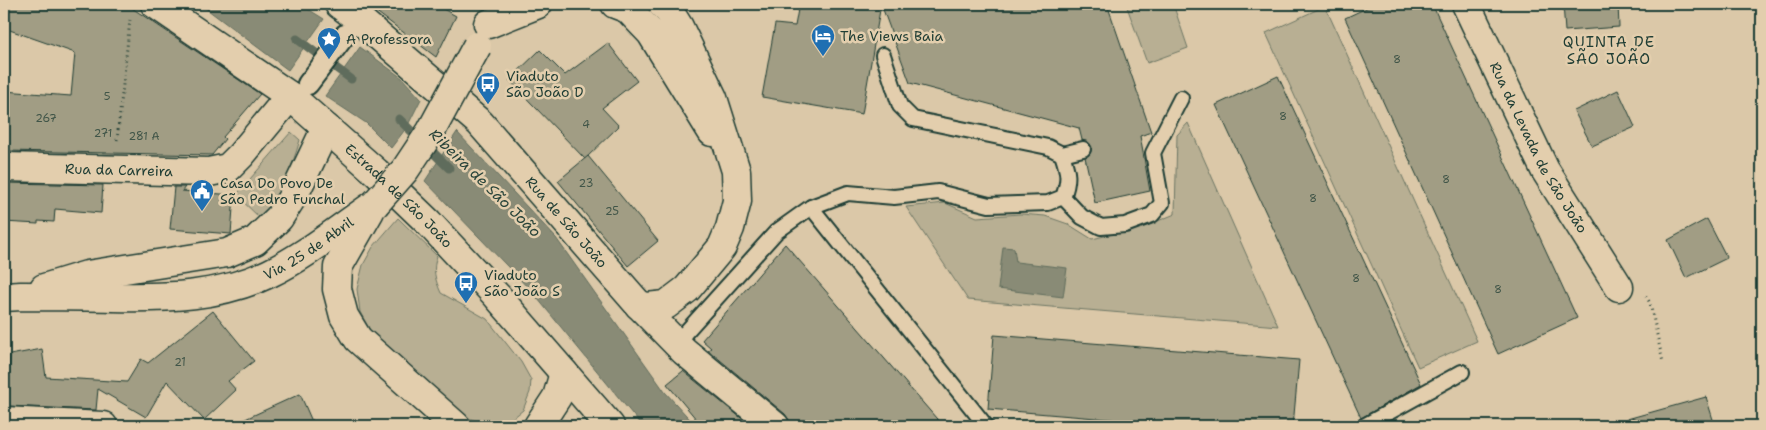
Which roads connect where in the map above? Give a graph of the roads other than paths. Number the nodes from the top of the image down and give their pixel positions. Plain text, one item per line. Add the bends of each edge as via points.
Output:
1 (155, 4) edge
2 (538, 4) edge
3 (615, 4) edge
4 (662, 4) edge
5 (1466, 4) edge
6 (494, 14) edge
7 (347, 19) edge
8 (883, 54) dead end
9 (299, 90) junction
10 (1181, 98) dead end
11 (326, 128) junction
12 (1083, 149) dead end
13 (1062, 154) junction
14 (4, 167) edge
15 (736, 171) junction
16 (1062, 197) junction
17 (375, 204) junction
18 (811, 207) junction
19 (1619, 288) road end
20 (12, 296) edge
21 (639, 304) junction
22 (676, 343) junction
23 (1462, 372) dead end
24 (564, 373) junction
25 (4, 421) edge
26 (761, 421) edge
27 (103, 426) edge
28 (456, 426) edge
29 (538, 426) edge
30 (610, 426) edge
31 (986, 426) edge
32 (1364, 426) edge

1 - 9 main road, Estrada de São João
2 - 6 main road
3 - 15 main road via 628,9 651,33
4 - 15 main road via 679,27 713,98
5 - 19 main road, Rua da Levada de São João via 1545,170
6 - 17 main road, Via 25 de Abril, bridge via 431,131 405,170
7 - 9 street
7 - 21 main road, Rua de São João via 480,122
8 - 13 lane via 900,106 913,120 1048,147
9 - 11 main road, Estrada de São João
9 - 14 main road, Rua da Carreira via 241,156 223,170
10 - 16 lane via 1153,153 1162,203 1152,215 1125,225 1101,227 1082,217
11 - 20 main road via 295,193 279,218 255,241 227,253 87,275
11 - 24 main road, Estrada de São João via 428,222
12 - 13 lane
13 - 16 lane via 1068,183
15 - 21 main road via 736,201 722,247 688,289 666,305 647,307
16 - 18 lane via 1048,203 989,205 938,192 894,197 848,193
17 - 20 main road, Via 25 de Abril via 300,256 235,287 165,298
17 - 28 main road via 338,267 337,289 344,316 358,339
18 - 22 lane via 776,232
18 - 31 lane
21 - 22 main road, Rua de São João
22 - 26 main road, Rua de São João
23 - 32 lane
24 - 29 main road via 557,397
24 - 30 main road, Estrada de São João
25 - 27 main road

